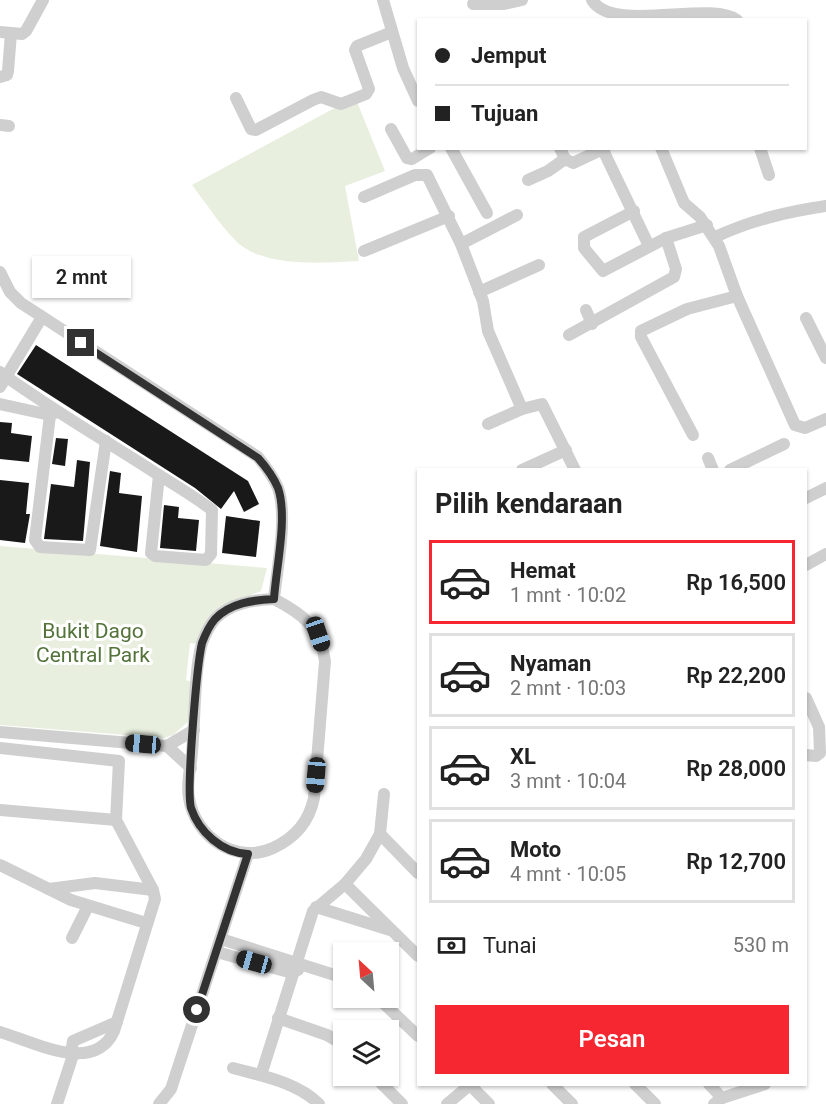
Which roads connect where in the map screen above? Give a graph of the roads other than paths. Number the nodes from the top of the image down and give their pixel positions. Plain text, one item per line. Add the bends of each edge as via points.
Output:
1 (43, 0) edge
2 (383, 0) edge
3 (522, 0) edge
4 (592, 0) edge
5 (473, 4) dead end
6 (710, 4) edge
7 (617, 17) edge
8 (735, 18) edge
9 (392, 32) junction
10 (6, 33) edge
11 (0, 77) edge
12 (236, 99) dead end
13 (417, 99) edge
14 (391, 129) dead end
15 (427, 150) edge
16 (452, 150) edge
17 (602, 150) edge
18 (604, 150) edge
19 (662, 150) edge
20 (761, 150) edge
21 (562, 154) edge
22 (769, 175) dead end
23 (528, 180) dead end
24 (364, 197) dead end
25 (826, 206) edge
26 (634, 211) junction
27 (487, 213) dead end
28 (517, 215) dead end
29 (448, 216) junction
30 (706, 225) junction
31 (715, 237) junction
32 (666, 238) junction
33 (461, 244) junction
34 (649, 246) junction
35 (364, 251) dead end
36 (539, 265) dead end
37 (0, 272) edge
38 (480, 292) junction
39 (737, 296) junction
40 (586, 310) dead end
41 (42, 317) junction
42 (806, 318) dead end
43 (592, 324) junction
44 (569, 335) dead end
45 (826, 358) edge
46 (2, 378) edge
47 (0, 405) edge
48 (522, 409) junction
49 (54, 413) junction
50 (826, 419) edge
51 (488, 424) dead end
52 (693, 435) dead end
53 (106, 441) junction
54 (784, 444) dead end
55 (566, 450) junction
56 (526, 468) edge
57 (574, 468) edge
58 (734, 468) edge
59 (159, 475) junction
60 (826, 488) edge
61 (807, 498) edge
62 (826, 554) edge
63 (807, 564) edge
64 (274, 599) junction
65 (807, 700) edge
66 (822, 726) edge
67 (194, 730) junction
68 (0, 732) edge
69 (167, 746) junction
70 (0, 748) edge
71 (807, 756) edge
72 (191, 768) junction
73 (384, 794) dead end
74 (0, 810) edge
75 (116, 820) junction
76 (380, 834) junction
77 (248, 854) junction
78 (0, 865) edge
79 (417, 872) edge
80 (345, 884) junction
81 (49, 889) junction
82 (153, 890) junction
83 (88, 906) junction
84 (316, 907) junction
85 (146, 923) junction
86 (394, 932) junction
87 (72, 938) dead end
88 (221, 939) junction
89 (217, 952) junction
90 (417, 955) edge
91 (297, 967) junction
92 (333, 975) edge
93 (389, 1008) edge
94 (278, 1018) junction
95 (117, 1022) junction
96 (0, 1032) edge
97 (417, 1035) edge
98 (333, 1039) edge
99 (72, 1054) junction
100 (233, 1068) dead end
101 (261, 1075) junction
102 (384, 1086) edge
103 (469, 1086) edge
104 (471, 1086) edge
105 (554, 1086) edge
106 (637, 1086) edge
107 (710, 1086) edge
108 (759, 1086) edge
109 (718, 1101) edge
110 (57, 1104) edge
111 (159, 1104) edge
112 (319, 1104) edge
113 (402, 1104) edge
114 (447, 1104) edge
115 (489, 1104) edge
116 (572, 1104) edge
117 (656, 1104) edge

1 - 10 street via 26,31
2 - 9 street
3 - 5 street
4 - 7 street
6 - 7 street
6 - 8 street
9 - 12 street via 355,50 369,89 366,94 341,104 321,98 314,100 256,130 251,129
9 - 13 street via 402,68
10 - 11 street via 8,71
14 - 15 street via 407,158
16 - 27 street
17 - 21 street via 577,162
18 - 26 street
19 - 30 street via 684,202
20 - 22 street
21 - 23 street via 548,171
24 - 29 street via 421,174 430,179
25 - 31 street via 776,213
26 - 34 street
26 - 34 street via 588,234 582,242 584,248 603,271
28 - 33 street
29 - 33 street
29 - 35 street
30 - 31 street
30 - 32 street
31 - 39 street
32 - 34 street
32 - 43 street via 676,269 674,277
33 - 38 street
36 - 38 street
37 - 41 street via 15,299
38 - 48 street via 488,331
39 - 50 street via 795,425 805,428
39 - 52 street via 687,309 642,332 641,337
40 - 43 street
41 - 46 street
41 - 64 street via 258,458 271,473 281,507
42 - 45 street
43 - 44 street
46 - 49 street
47 - 49 street
48 - 51 street
48 - 55 street via 542,404
49 - 53 street
49 - 53 street via 35,540 40,547 90,550
53 - 59 street
54 - 58 street
55 - 56 street
55 - 57 street
59 - 59 street via 212,510 211,554 206,560 151,553
60 - 61 street
62 - 63 street
64 - 67 street via 254,600 228,610 215,618 207,630 202,645
64 - 77 street via 311,623 324,649 314,798 312,810 296,834 272,848
65 - 66 street
66 - 71 street via 820,753
67 - 69 street
67 - 72 street
68 - 69 street
69 - 72 street
70 - 75 street via 117,759 120,764
72 - 77 street via 188,796 198,824 223,847 236,854
73 - 76 street
74 - 75 street
75 - 82 street
76 - 79 street
76 - 80 street
77 - 88 street
78 - 81 street
80 - 84 street
80 - 86 street
81 - 82 street via 95,883
81 - 83 street
82 - 85 street via 155,899
83 - 85 street
83 - 87 street
84 - 86 street
84 - 91 street
85 - 95 street
86 - 90 street
88 - 89 street
88 - 91 street
89 - 91 street
89 - 111 street via 171,1089
91 - 92 street
91 - 94 street
93 - 97 street
94 - 98 street
94 - 101 street
95 - 99 street via 73,1041
95 - 99 street via 106,1045 96,1052
96 - 99 street
99 - 110 street
100 - 101 street
101 - 112 street via 305,1092
102 - 113 street
103 - 114 street
104 - 115 street
105 - 116 street
106 - 117 street
107 - 109 street
108 - 109 street

